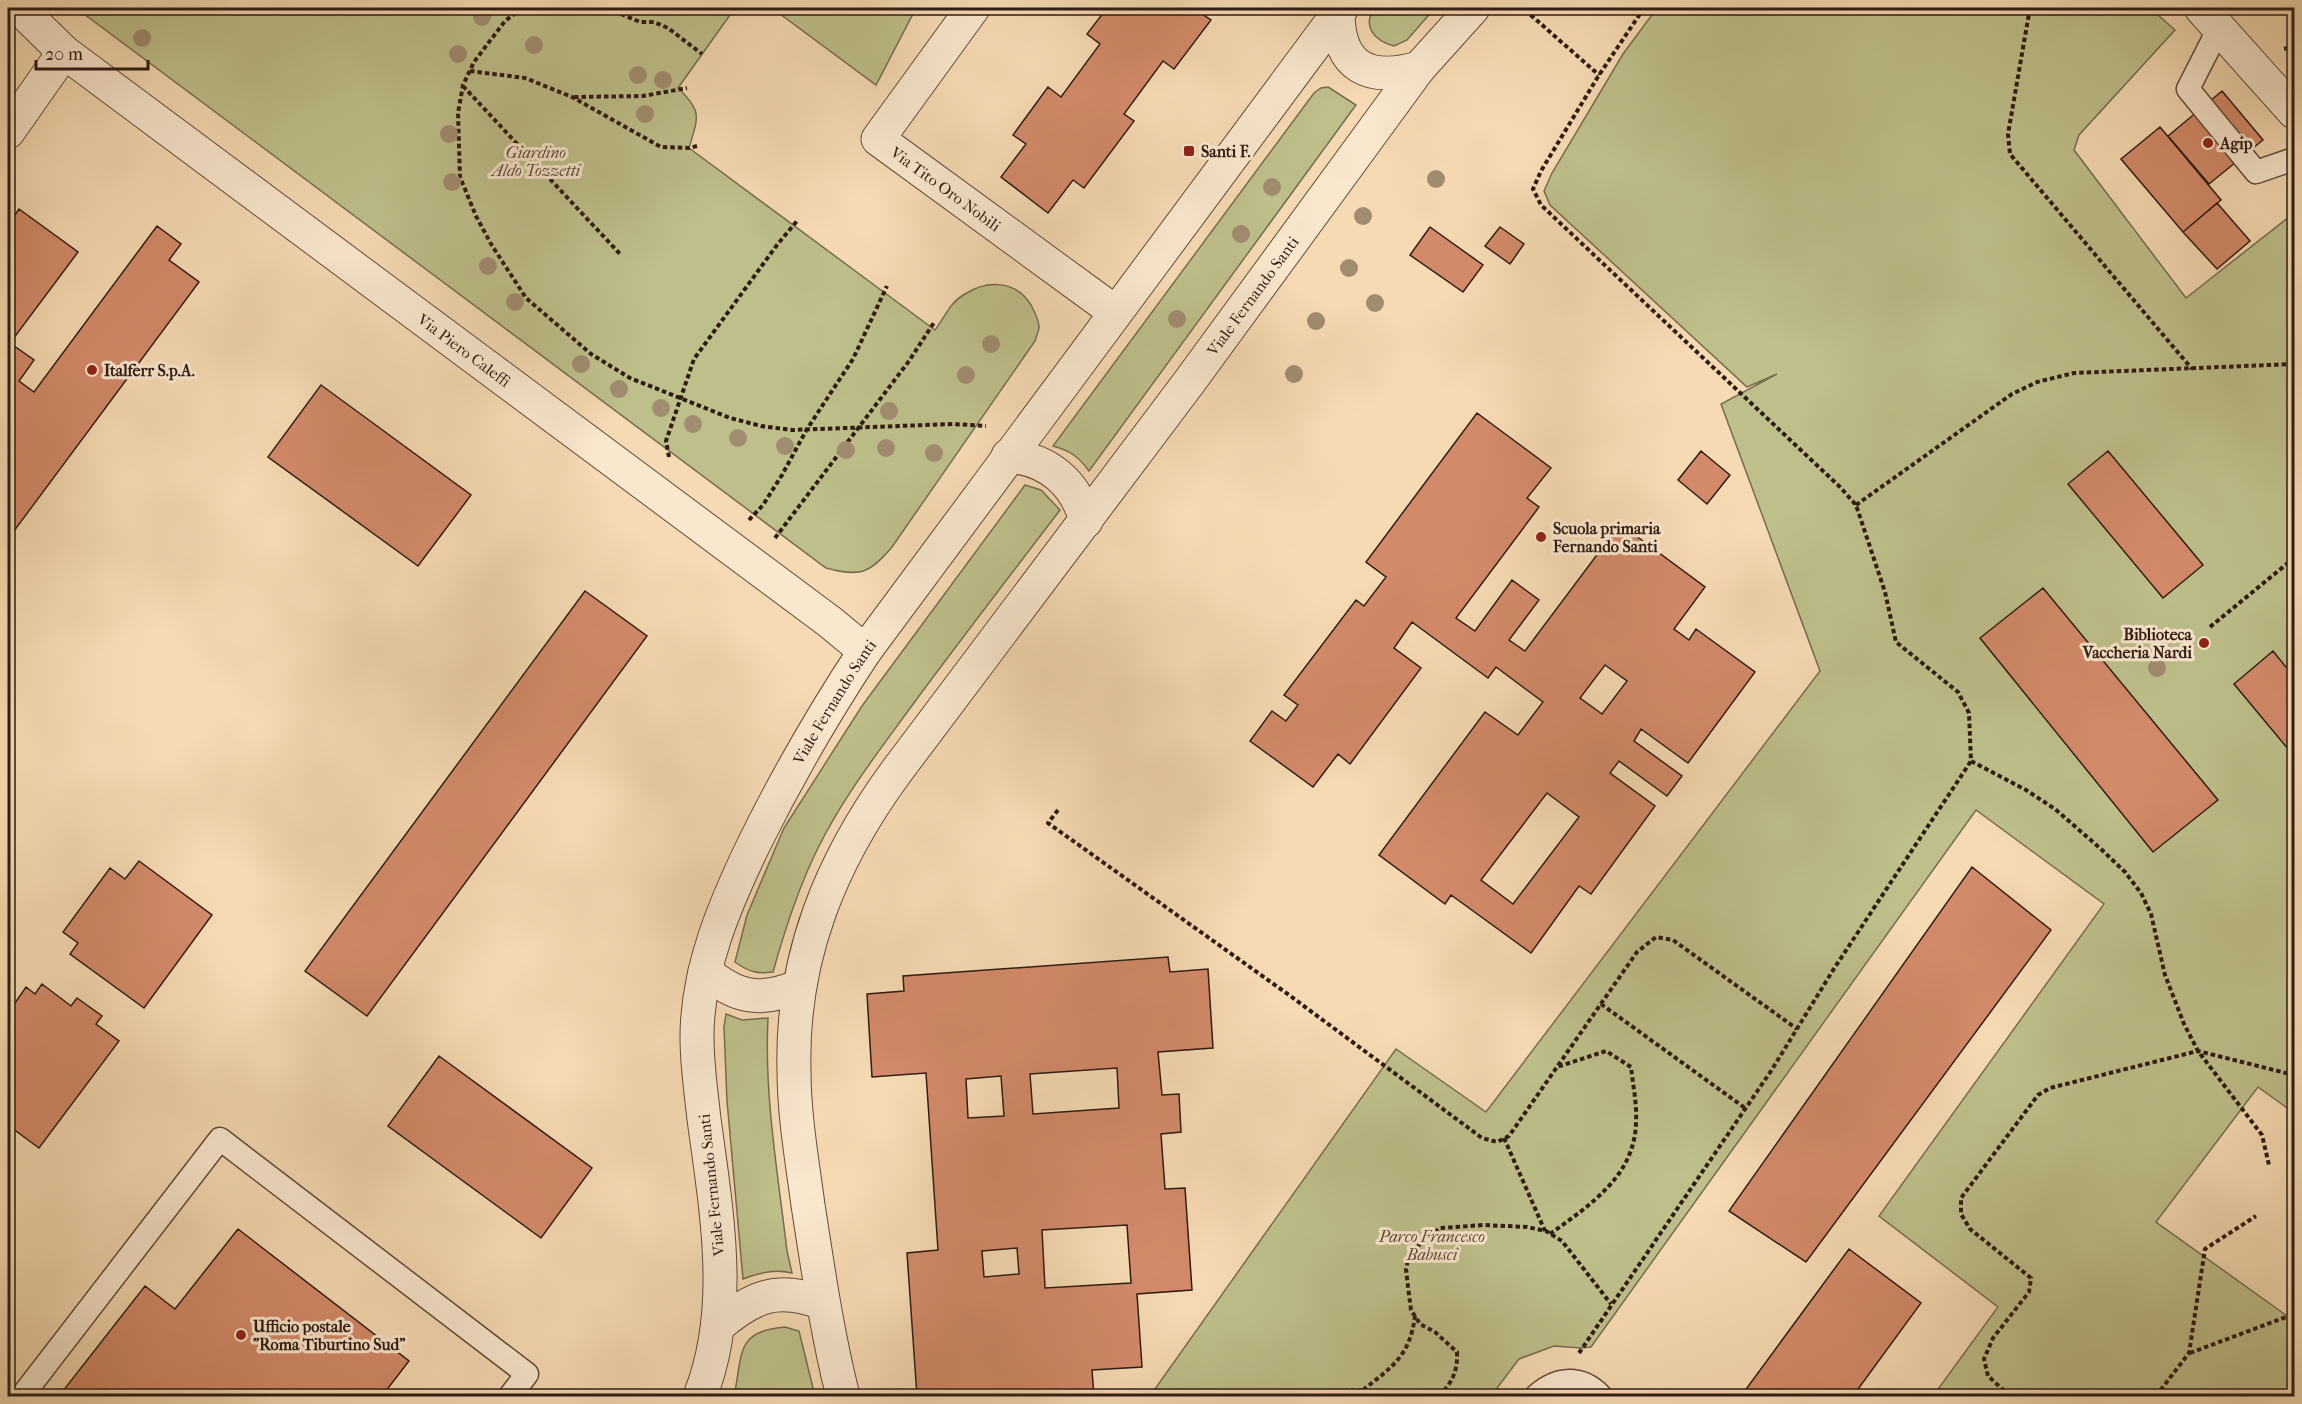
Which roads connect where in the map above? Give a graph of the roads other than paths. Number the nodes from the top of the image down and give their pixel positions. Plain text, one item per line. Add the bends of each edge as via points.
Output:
1 (19, 8) edge
2 (973, 8) edge
3 (1473, 8) edge
4 (1340, 10) edge
5 (2210, 18) edge
6 (64, 52) junction
7 (1419, 68) junction
8 (2295, 112) edge
9 (8, 132) edge
10 (2295, 159) edge
11 (1114, 312) junction
12 (1008, 456) junction
13 (1086, 521) junction
14 (865, 651) junction
15 (705, 971) junction
16 (800, 986) junction
17 (822, 1303) junction
18 (718, 1326) junction
19 (22, 1396) edge
20 (510, 1396) edge
21 (700, 1396) edge
22 (843, 1396) edge
23 (1536, 1396) edge
24 (1601, 1396) edge

1 - 6 street, Via Piero Caleffi
2 - 11 street, Via Tito Oro Nobili via 878,139
3 - 7 street, Viale Fernando Santi
4 - 7 street, Viale Fernando Santi via 1340,39 1356,64 1389,75
4 - 11 street, Viale Fernando Santi
5 - 8 street
5 - 10 lane via 2188,89 2256,172
6 - 9 street
6 - 14 street, Via Piero Caleffi
7 - 13 street, Viale Fernando Santi
11 - 12 street, Viale Fernando Santi
12 - 13 street via 1030,459 1059,476 1077,497
12 - 14 street, Viale Fernando Santi
13 - 16 street, Viale Fernando Santi via 862,821 824,898
14 - 15 street, Viale Fernando Santi via 815,729 770,812 727,903
15 - 16 street via 733,991 754,997
15 - 18 street, Viale Fernando Santi via 698,1007 697,1045 716,1218
16 - 17 street, Viale Fernando Santi via 794,1033 795,1105
17 - 18 street via 791,1294 766,1297 743,1307
17 - 22 street, Viale Fernando Santi
18 - 21 street, Viale Fernando Santi
19 - 20 lane via 220,1139 527,1374
23 - 24 lane via 1548,1386 1572,1379

